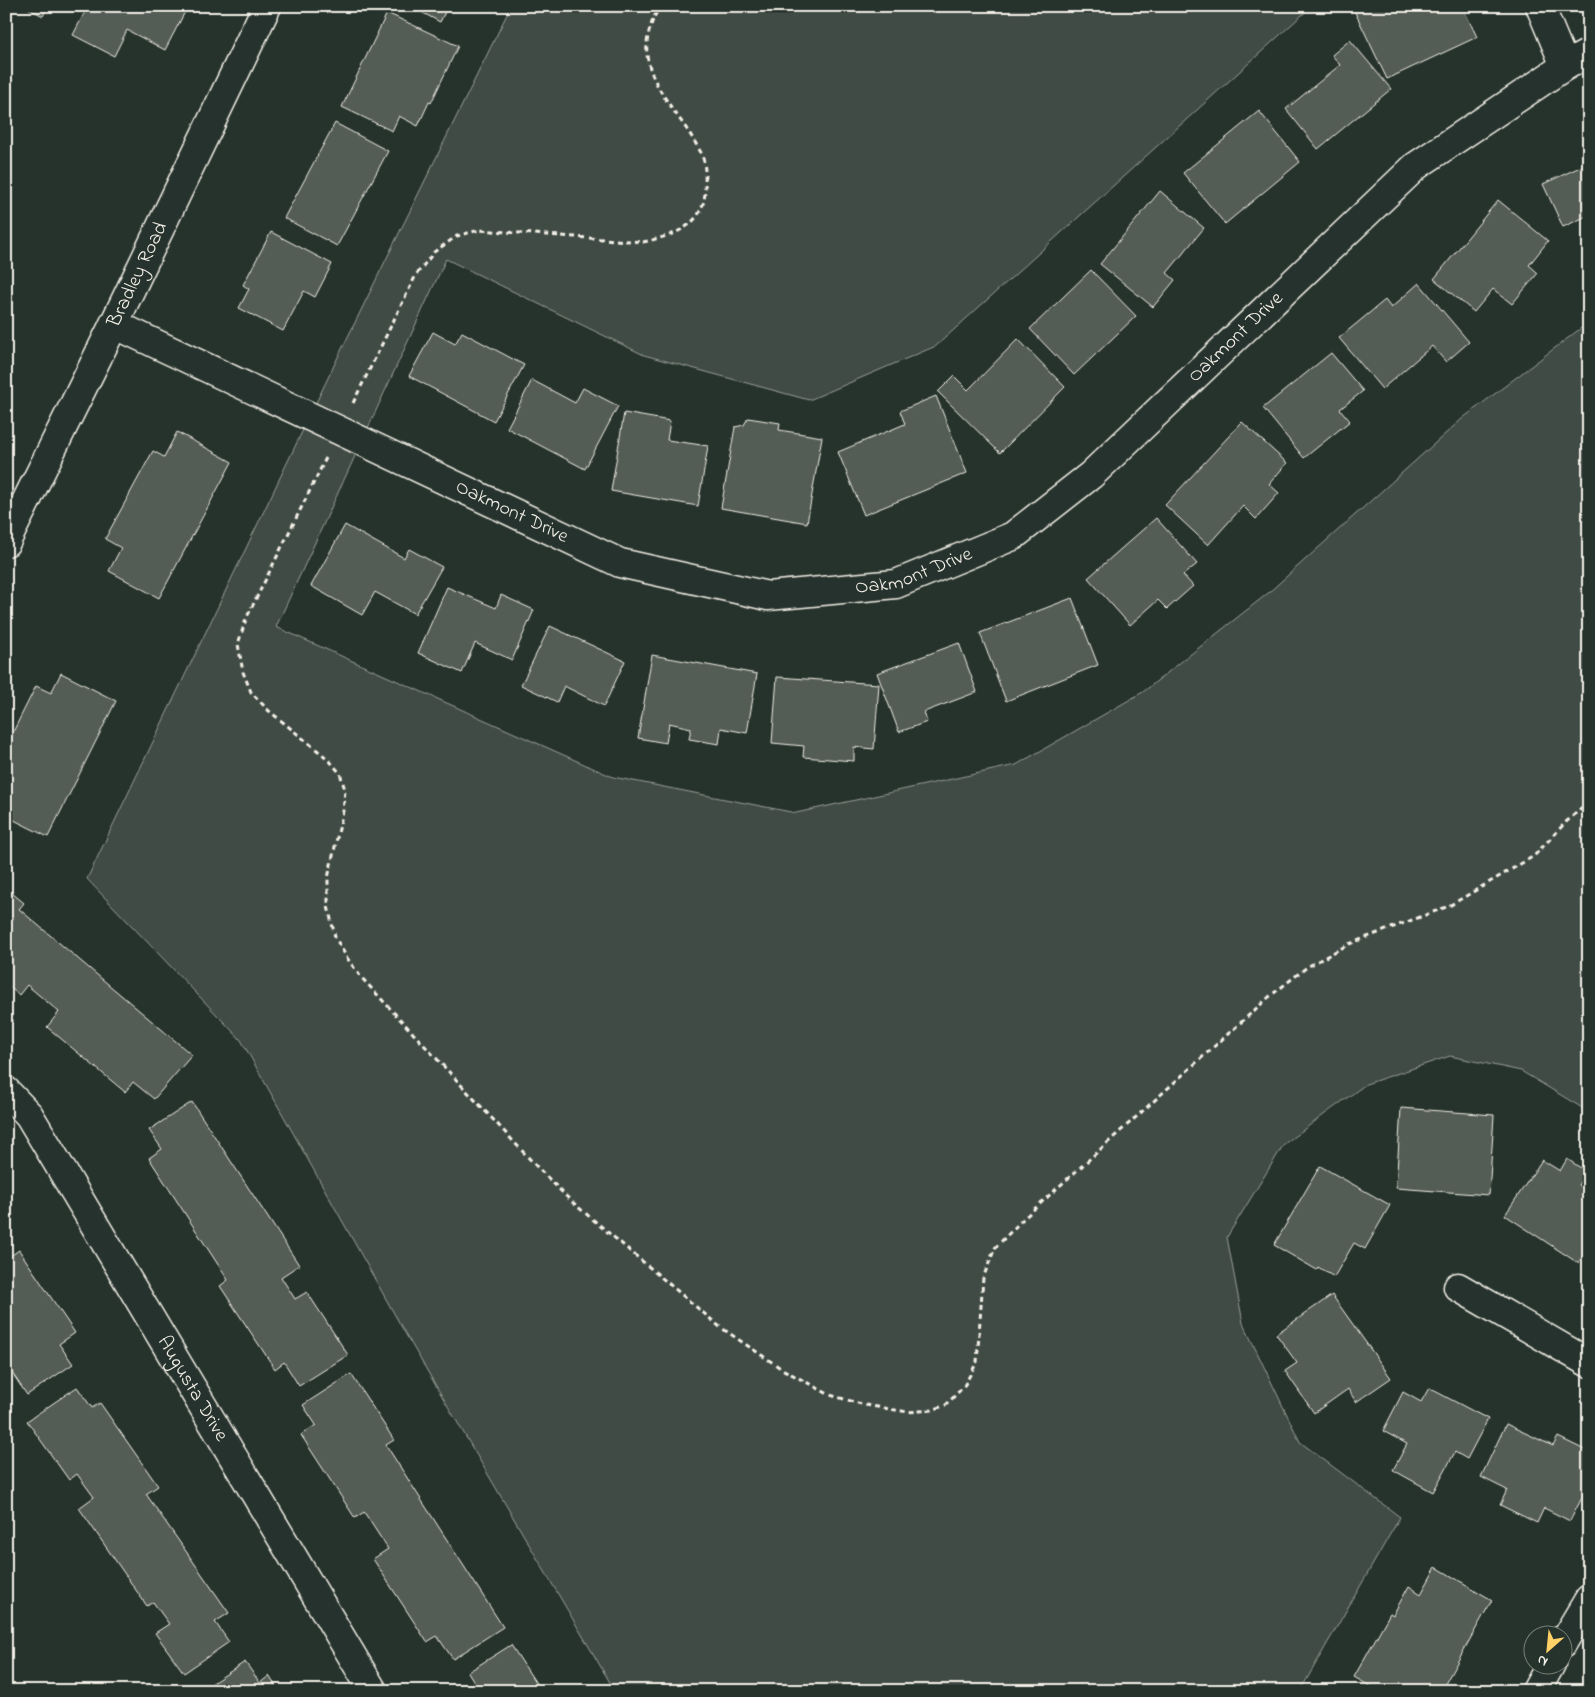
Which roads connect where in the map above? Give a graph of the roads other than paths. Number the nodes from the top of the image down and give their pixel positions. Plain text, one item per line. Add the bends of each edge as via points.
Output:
1 (266, 6) edge
2 (1540, 6) edge
3 (1589, 53) edge
4 (1565, 66) junction
5 (114, 324) junction
6 (6, 542) edge
7 (6, 1091) edge
8 (1458, 1287) dead end
9 (1589, 1363) edge
10 (1589, 1599) edge
11 (1572, 1627) edge
12 (1545, 1674) edge
13 (373, 1691) edge
14 (1536, 1691) edge

1 - 5 street, Bradley Road
2 - 4 street
3 - 4 street, Oakmont Drive
4 - 5 street, Oakmont Drive via 1416,166 1091,474 1013,536 896,584 768,596 620,563
5 - 6 street, Bradley Road
7 - 13 street, Augusta Drive via 29,1115
8 - 9 street
10 - 11 street
12 - 14 street

